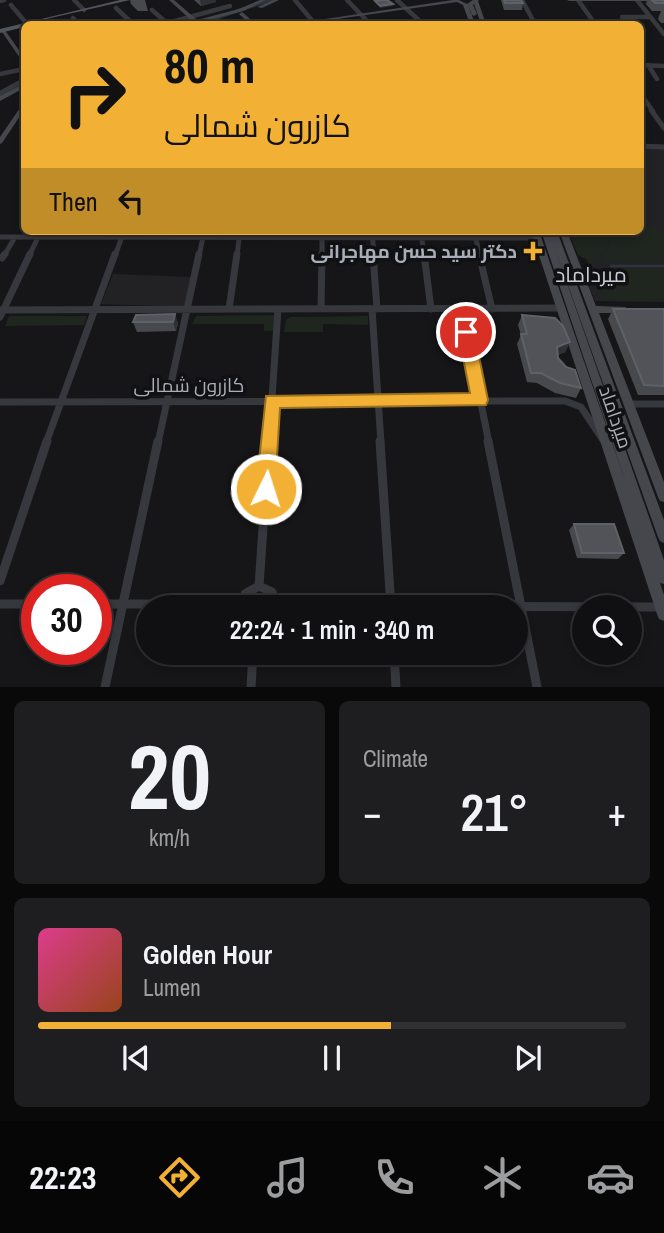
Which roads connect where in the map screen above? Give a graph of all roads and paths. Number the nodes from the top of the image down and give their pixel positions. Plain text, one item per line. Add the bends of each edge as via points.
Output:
1 (74, 0) edge
2 (127, 0) edge
3 (137, 0) edge
4 (171, 0) edge
5 (264, 0) edge
6 (277, 0) edge
7 (296, 0) edge
8 (303, 0) edge
9 (347, 0) edge
10 (397, 0) edge
11 (522, 0) edge
12 (569, 0) edge
13 (578, 0) edge
14 (637, 0) edge
15 (664, 0) edge
16 (456, 1) edge
17 (472, 2) edge
18 (11, 5) dead end
19 (230, 6) dead end
20 (116, 8) dead end
21 (405, 8) junction
22 (84, 10) junction
23 (152, 10) dead end
24 (242, 14) junction
25 (361, 15) junction
26 (62, 17) junction
27 (622, 17) dead end
28 (650, 17) junction
29 (73, 18) dead end
30 (22, 21) edge
31 (44, 21) edge
32 (49, 21) edge
33 (76, 21) edge
34 (130, 21) edge
35 (163, 21) edge
36 (195, 21) edge
37 (218, 21) edge
38 (250, 21) edge
39 (312, 21) edge
40 (326, 21) edge
41 (367, 21) edge
42 (420, 21) edge
43 (464, 21) edge
44 (475, 21) edge
45 (482, 21) edge
46 (533, 21) edge
47 (593, 21) edge
48 (21, 26) edge
49 (3, 32) edge
50 (664, 34) edge
51 (21, 56) edge
52 (644, 65) edge
53 (648, 65) junction
54 (664, 66) edge
55 (21, 70) edge
56 (0, 74) edge
57 (657, 79) dead end
58 (21, 81) edge
59 (21, 88) edge
60 (0, 93) edge
61 (0, 99) edge
62 (644, 99) edge
63 (21, 110) edge
64 (664, 128) edge
65 (4, 130) edge
66 (0, 142) edge
67 (644, 146) edge
68 (664, 147) edge
69 (32, 235) edge
70 (40, 235) edge
71 (123, 235) edge
72 (190, 235) edge
73 (227, 235) edge
74 (239, 235) edge
75 (322, 235) edge
76 (372, 235) edge
77 (422, 235) edge
78 (475, 235) edge
79 (540, 235) edge
80 (540, 235) edge
81 (553, 235) edge
82 (565, 235) edge
83 (0, 237) edge
84 (15, 237) junction
85 (203, 237) junction
86 (2, 258) dead end
87 (561, 308) junction
88 (187, 309) junction
89 (229, 309) junction
90 (278, 309) junction
91 (321, 309) junction
92 (374, 309) junction
93 (431, 309) junction
94 (462, 309) junction
95 (492, 309) junction
96 (593, 309) junction
97 (93, 310) junction
98 (640, 310) edge
99 (1, 313) edge
100 (480, 400) junction
101 (60, 401) junction
102 (167, 401) junction
103 (272, 401) junction
104 (378, 401) junction
105 (0, 402) edge
106 (629, 404) junction
107 (664, 404) edge
108 (608, 447) junction
109 (664, 497) edge
110 (635, 527) junction
111 (664, 537) edge
112 (662, 573) edge
113 (0, 581) edge
114 (258, 586) junction
115 (245, 595) edge
116 (272, 595) edge
117 (390, 595) edge
118 (519, 595) edge
119 (0, 604) edge
120 (21, 604) edge
121 (112, 604) edge
122 (123, 604) junction
123 (136, 604) edge
124 (528, 606) edge
125 (663, 611) edge
126 (528, 641) edge
127 (252, 665) edge
128 (395, 665) edge
129 (105, 687) edge
130 (251, 687) edge
131 (396, 687) edge
132 (537, 687) edge

1 - 22 street
2 - 22 main road
3 - 26 main road
4 - 36 main road
5 - 36 main road
6 - 24 main road
7 - 8 street
7 - 39 street
9 - 25 street
10 - 21 street
11 - 46 street
12 - 13 main road
13 - 14 main road
13 - 47 street
14 - 15 main road
14 - 28 street
16 - 17 main road
16 - 21 main road
16 - 43 main road
17 - 44 main road
17 - 45 main road
18 - 30 street
19 - 36 street
20 - 34 street
21 - 25 main road
21 - 42 street
22 - 26 main road
23 - 35 street
24 - 37 main road
24 - 38 main road
25 - 40 main road
25 - 41 street
26 - 31 main road
26 - 32 main road
27 - 28 street
28 - 50 street
29 - 33 street
48 - 49 main road
49 - 51 main road
52 - 53 street
53 - 54 street
53 - 57 street
55 - 56 street
58 - 60 street
59 - 61 main road
62 - 64 street
63 - 65 main road
65 - 66 main road
67 - 68 street
69 - 84 street
70 - 99 street
71 - 97 street
72 - 85 street
73 - 85 street
74 - 89 street
75 - 91 street
76 - 92 street
77 - 93 street
78 - 95 street
79 - 87 main road, میرداماد
80 - 112 main road
81 - 111 main road
82 - 96 main road, میرداماد
83 - 84 street
84 - 86 street
85 - 88 street
87 - 95 street
87 - 108 main road, میرداماد
88 - 89 street
88 - 97 street
88 - 102 street
89 - 90 street
90 - 91 street
90 - 103 street
91 - 92 street
92 - 93 street
92 - 104 street
93 - 94 street
94 - 95 street
94 - 100 street
96 - 98 main road
96 - 106 main road, میرداماد
97 - 99 street
97 - 101 street
100 - 104 street, کازرون شمالی
100 - 108 street, کازرون شمالی via 576,403
100 - 118 street
101 - 102 street, کازرون شمالی
101 - 105 street, کازرون شمالی
101 - 113 street
102 - 103 street, کازرون شمالی
102 - 122 street
103 - 104 street, کازرون شمالی
103 - 114 street
104 - 117 street
106 - 107 street
106 - 109 main road, میرداماد
108 - 110 main road, میرداماد
110 - 112 main road
110 - 125 main road, میرداماد
114 - 115 street
114 - 116 street via 270,589
119 - 120 street
121 - 122 street
122 - 123 street
122 - 129 street
124 - 125 street
126 - 132 street
127 - 130 street
128 - 131 street

